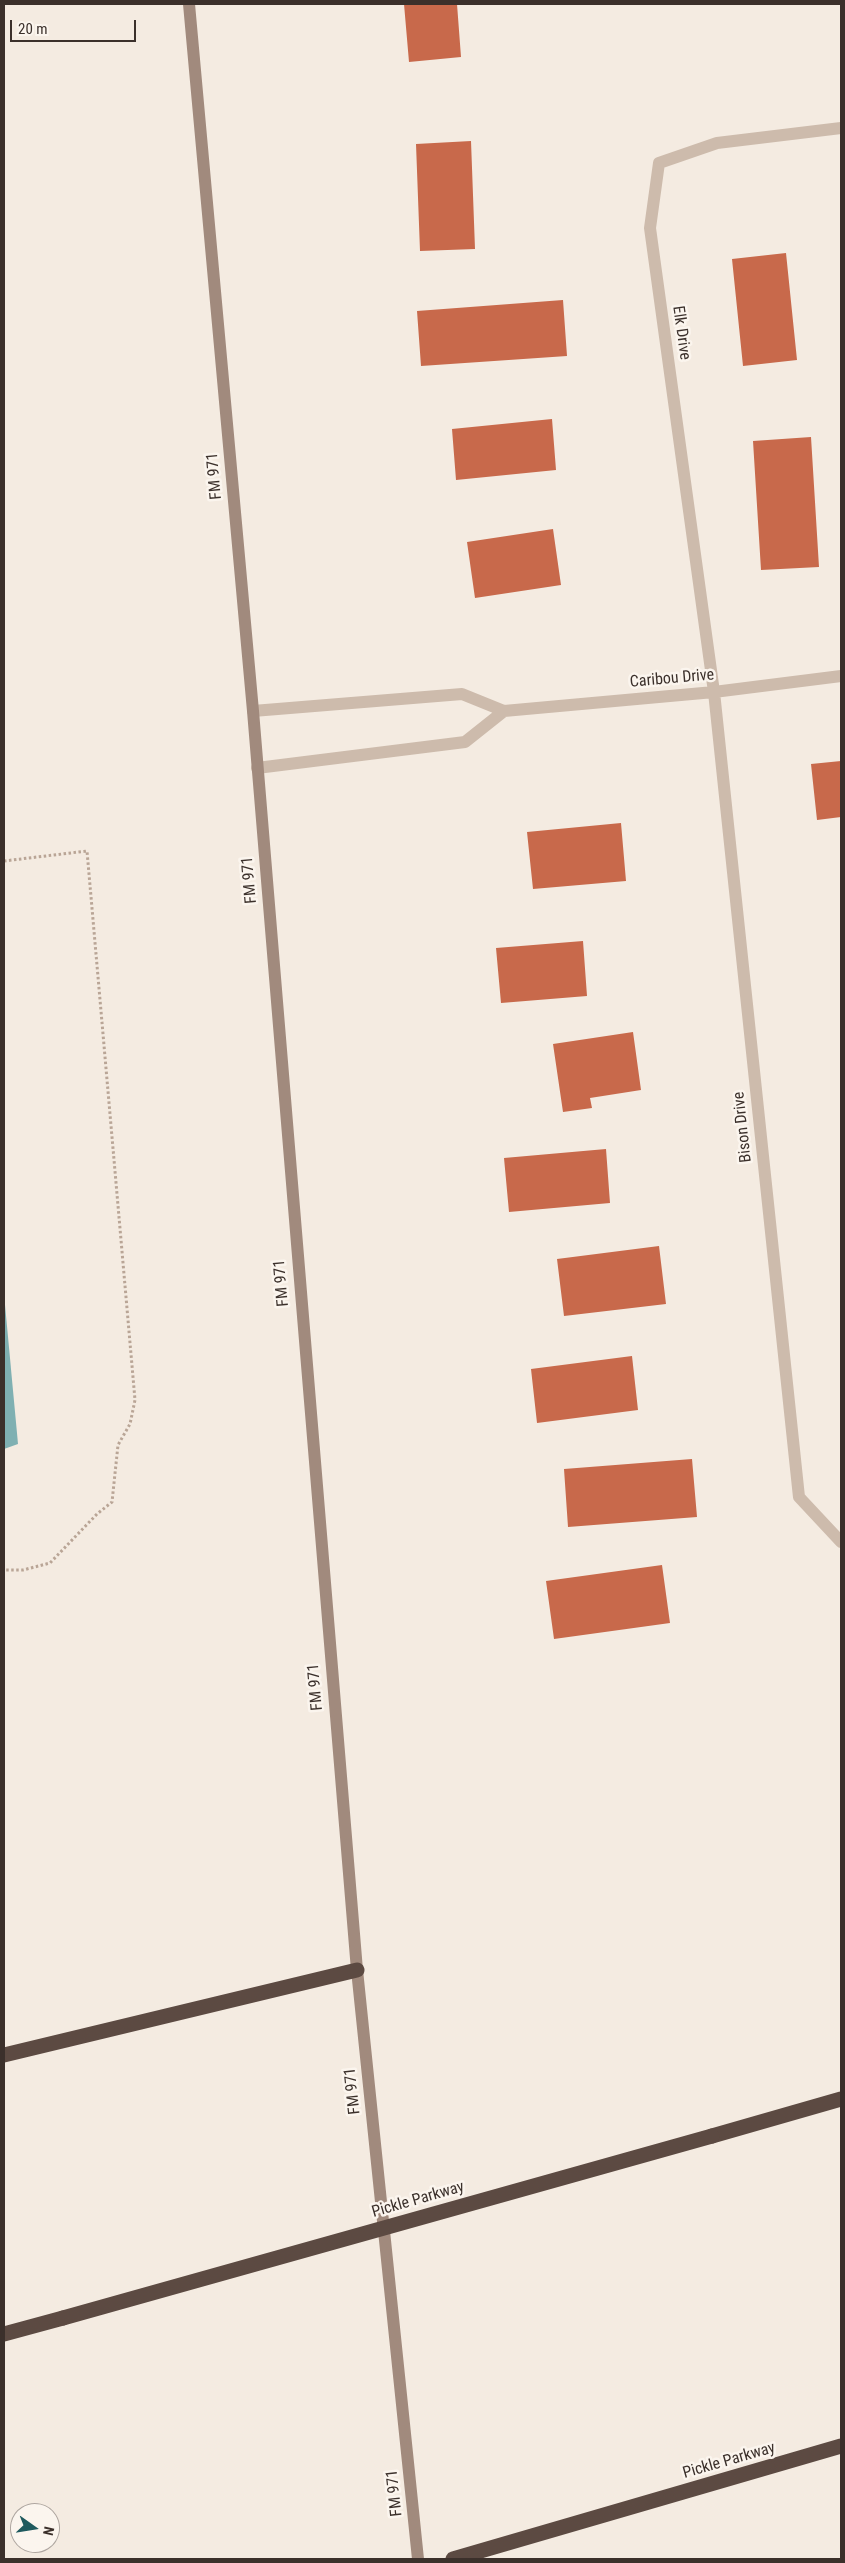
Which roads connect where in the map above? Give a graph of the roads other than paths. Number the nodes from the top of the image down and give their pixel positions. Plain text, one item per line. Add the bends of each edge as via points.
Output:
1 (189, 4) edge
2 (841, 128) edge
3 (841, 676) edge
4 (714, 692) junction
5 (253, 711) junction
6 (504, 711) junction
7 (257, 768) junction
8 (841, 1542) edge
9 (357, 1970) junction
10 (4, 2055) edge
11 (841, 2099) edge
12 (4, 2334) edge
13 (841, 2446) edge
14 (418, 2559) edge
15 (453, 2559) edge

1 - 5 main road, FM 971 / FM 971
2 - 4 street, Elk Drive via 717,143 659,164 650,228
3 - 4 street, Caribou Drive
4 - 6 street, Caribou Drive
4 - 8 street, Bison Drive via 799,1497
5 - 6 street, Caribou Drive via 462,694
5 - 7 main road, FM 971 / FM 971
6 - 7 street via 465,742
7 - 9 main road, FM 971 / FM 971
9 - 10 highway
9 - 14 main road, FM 971 / FM 971
11 - 12 highway, Pickle Parkway, bridge
13 - 15 highway, Pickle Parkway

